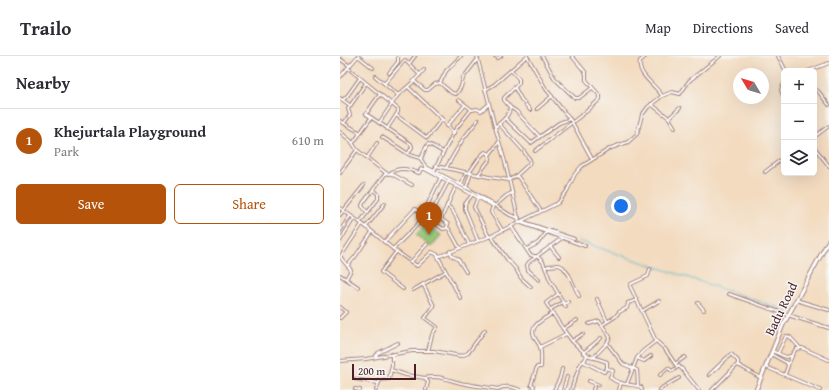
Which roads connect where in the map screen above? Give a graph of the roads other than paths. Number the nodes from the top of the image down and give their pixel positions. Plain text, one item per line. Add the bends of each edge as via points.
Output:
1 (358, 56) edge
2 (398, 56) edge
3 (415, 56) edge
4 (461, 56) edge
5 (477, 56) edge
6 (494, 56) edge
7 (501, 56) edge
8 (527, 56) edge
9 (542, 56) edge
10 (572, 56) edge
11 (646, 56) edge
12 (720, 56) edge
13 (778, 56) edge
14 (340, 59) edge
15 (478, 60) junction
16 (829, 62) edge
17 (410, 64) junction
18 (349, 67) junction
19 (373, 68) dead end
20 (784, 68) edge
21 (815, 68) edge
22 (424, 70) dead end
23 (511, 70) junction
24 (389, 73) dead end
25 (420, 74) junction
26 (375, 76) dead end
27 (340, 77) edge
28 (360, 78) junction
29 (414, 81) junction
30 (366, 83) junction
31 (385, 83) junction
32 (440, 83) junction
33 (408, 87) junction
34 (514, 88) junction
35 (592, 88) junction
36 (485, 90) junction
37 (817, 90) edge
38 (380, 94) junction
39 (398, 95) junction
40 (552, 96) junction
41 (662, 96) junction
42 (340, 98) edge
43 (343, 100) junction
44 (459, 100) dead end
45 (392, 104) junction
46 (489, 104) junction
47 (651, 104) junction
48 (465, 105) junction
49 (829, 105) edge
50 (351, 106) junction
51 (511, 108) junction
52 (680, 108) dead end
53 (537, 109) dead end
54 (471, 110) junction
55 (530, 110) dead end
56 (396, 116) junction
57 (371, 118) junction
58 (505, 118) junction
59 (668, 118) junction
60 (442, 119) junction
61 (570, 119) junction
62 (478, 120) dead end
63 (340, 121) edge
64 (572, 122) junction
65 (344, 123) junction
66 (378, 124) junction
67 (499, 124) junction
68 (447, 126) junction
69 (829, 126) edge
70 (495, 127) junction
71 (675, 128) dead end
72 (387, 129) junction
73 (340, 132) edge
74 (360, 133) junction
75 (454, 133) junction
76 (817, 135) edge
77 (540, 136) junction
78 (382, 138) dead end
79 (499, 142) junction
80 (353, 143) junction
81 (377, 143) dead end
82 (357, 150) junction
83 (534, 150) dead end
84 (817, 151) edge
85 (443, 152) junction
86 (408, 154) junction
87 (489, 154) junction
88 (367, 158) junction
89 (421, 159) junction
90 (592, 159) junction
91 (781, 159) edge
92 (436, 166) junction
93 (829, 166) edge
94 (446, 168) junction
95 (434, 171) junction
96 (469, 172) junction
97 (765, 172) dead end
98 (340, 173) edge
99 (386, 173) junction
100 (390, 173) junction
101 (478, 175) junction
102 (516, 176) junction
103 (441, 177) junction
104 (509, 180) junction
105 (448, 181) junction
106 (364, 185) dead end
107 (412, 185) dead end
108 (456, 185) junction
109 (461, 185) junction
110 (466, 188) junction
111 (374, 189) junction
112 (512, 193) junction
113 (473, 194) junction
114 (478, 197) junction
115 (385, 204) dead end
116 (496, 205) junction
117 (447, 206) junction
118 (340, 208) edge
119 (426, 208) junction
120 (344, 210) junction
121 (541, 211) junction
122 (432, 212) junction
123 (368, 213) junction
124 (422, 214) junction
125 (340, 215) edge
126 (350, 216) junction
127 (354, 218) junction
128 (519, 218) junction
129 (441, 219) junction
130 (520, 222) junction
131 (361, 223) junction
132 (511, 226) junction
133 (366, 227) junction
134 (446, 228) junction
135 (340, 229) edge
136 (502, 230) junction
137 (372, 232) junction
138 (546, 233) junction
139 (490, 236) junction
140 (562, 238) junction
141 (574, 239) dead end
142 (829, 240) edge
143 (340, 241) edge
144 (478, 241) junction
145 (384, 242) junction
146 (427, 244) dead end
147 (469, 244) junction
148 (550, 246) junction
149 (585, 246) dead end
150 (459, 247) junction
151 (393, 249) junction
152 (527, 249) junction
153 (450, 251) junction
154 (396, 252) junction
155 (437, 255) junction
156 (537, 256) junction
157 (559, 257) dead end
158 (411, 262) junction
159 (348, 265) junction
160 (545, 268) junction
161 (650, 269) dead end
162 (445, 272) junction
163 (466, 272) dead end
164 (340, 275) edge
165 (346, 280) junction
166 (539, 280) dead end
167 (423, 284) junction
168 (531, 287) dead end
169 (358, 288) dead end
170 (403, 289) dead end
171 (413, 290) dead end
172 (558, 294) junction
173 (729, 294) dead end
174 (579, 296) dead end
175 (461, 299) dead end
176 (597, 299) dead end
177 (637, 300) junction
178 (796, 300) junction
179 (659, 301) dead end
180 (568, 302) dead end
181 (563, 303) junction
182 (698, 303) dead end
183 (340, 307) edge
184 (566, 307) dead end
185 (551, 309) junction
186 (704, 310) dead end
187 (829, 310) edge
188 (642, 311) junction
189 (553, 313) junction
190 (788, 314) junction
191 (340, 318) edge
192 (577, 320) dead end
193 (607, 321) junction
194 (589, 324) dead end
195 (602, 325) junction
196 (829, 328) edge
197 (563, 329) junction
198 (484, 330) dead end
199 (567, 334) junction
200 (583, 334) dead end
201 (601, 338) dead end
202 (656, 340) junction
203 (572, 341) junction
204 (607, 343) junction
205 (398, 344) dead end
206 (540, 347) junction
207 (800, 348) junction
208 (428, 351) junction
209 (772, 352) junction
210 (583, 353) junction
211 (778, 353) junction
212 (392, 354) junction
213 (587, 355) junction
214 (792, 355) junction
215 (652, 356) dead end
216 (375, 357) junction
217 (685, 357) dead end
218 (593, 358) junction
219 (638, 358) junction
220 (829, 360) edge
221 (340, 361) edge
222 (583, 361) junction
223 (676, 364) junction
224 (738, 365) junction
225 (679, 366) junction
226 (788, 366) junction
227 (766, 367) junction
228 (607, 368) junction
229 (633, 368) junction
230 (562, 369) dead end
231 (391, 370) junction
232 (784, 374) junction
233 (660, 375) dead end
234 (709, 375) dead end
235 (567, 377) dead end
236 (425, 378) junction
237 (679, 378) dead end
238 (761, 378) junction
239 (355, 380) dead end
240 (589, 381) dead end
241 (378, 383) junction
242 (595, 383) junction
243 (621, 383) junction
244 (627, 384) junction
245 (599, 385) dead end
246 (638, 386) junction
247 (355, 389) dead end
248 (492, 389) edge
249 (498, 389) edge
250 (360, 390) edge
251 (376, 390) edge
252 (426, 390) edge
253 (520, 390) edge
254 (532, 390) edge
255 (554, 390) edge
256 (563, 390) edge
257 (571, 390) edge
258 (593, 390) edge
259 (619, 390) edge
260 (642, 390) edge
261 (660, 390) edge
262 (700, 390) edge
263 (712, 390) edge
264 (756, 390) edge
265 (820, 390) edge

1 - 18 street
1 - 19 street
2 - 24 street via 398,62
3 - 17 street
4 - 32 street via 446,71
5 - 15 street
6 - 7 street
8 - 23 street
8 - 40 street
9 - 35 street via 555,79 575,98 579,98
10 - 35 street via 586,73 586,80
11 - 41 street via 640,61 640,66 648,81
12 - 41 street via 689,81 680,94 672,92
13 - 20 street
14 - 18 street
15 - 32 street via 463,78 456,94
15 - 36 street
16 - 21 street
17 - 25 street
17 - 31 street via 405,60
18 - 27 street
18 - 28 street
22 - 25 street
23 - 34 street via 519,81
23 - 36 street
25 - 29 street
26 - 31 street
28 - 30 street
28 - 43 street
29 - 32 street via 427,90
29 - 33 street
30 - 38 street
30 - 50 street
31 - 39 street
33 - 39 street
33 - 60 street
34 - 51 street via 504,99
34 - 55 street
35 - 64 street via 600,99
36 - 46 street
37 - 49 street
38 - 45 street
38 - 57 street via 366,112
39 - 45 street
40 - 53 street
40 - 61 street
41 - 47 street
42 - 43 street
43 - 50 street
44 - 48 street
45 - 56 street via 398,110
45 - 66 street
46 - 54 street via 481,111
46 - 70 street
47 - 59 street
47 - 90 street via 642,115 639,131 634,137
48 - 54 street
48 - 68 street
50 - 65 street via 348,111 350,115
51 - 58 street
51 - 77 street
52 - 59 street
54 - 75 street
56 - 60 street via 427,138
56 - 72 street
57 - 66 street
57 - 74 street
58 - 67 street
58 - 77 street via 530,142
59 - 71 street
60 - 68 street
61 - 64 street
61 - 77 street
62 - 94 street
63 - 65 street
64 - 83 street
64 - 90 street
65 - 74 street
66 - 72 street
67 - 70 street
67 - 102 street via 530,160
68 - 75 street
69 - 76 street
70 - 79 street
72 - 86 street via 412,146
73 - 80 street
74 - 80 street
75 - 85 street
78 - 86 street
79 - 87 street
79 - 104 street
80 - 82 street
81 - 88 street
82 - 88 street
82 - 98 street
84 - 93 street
85 - 89 street via 428,144
85 - 92 street
86 - 89 street
87 - 96 street via 482,154
87 - 101 street via 490,159
88 - 99 street
89 - 95 street via 425,166
90 - 121 street via 575,174 558,203
91 - 97 street
92 - 94 street
92 - 95 street
94 - 96 street
95 - 109 street
96 - 101 street
96 - 109 street
96 - 110 street
99 - 100 street
99 - 111 street
100 - 103 street via 402,168 419,173 424,169
100 - 107 street
101 - 104 street
102 - 104 street
102 - 121 street
103 - 105 street
103 - 119 street
104 - 112 street
105 - 108 street
105 - 122 street
106 - 120 street
108 - 113 street
108 - 117 street
109 - 110 street
110 - 116 street
111 - 123 street via 379,197
111 - 123 street via 362,204
112 - 116 street
112 - 128 street
113 - 114 street
113 - 144 street via 465,204 465,209
114 - 136 street via 493,205 490,212
114 - 139 street via 474,207
115 - 133 street
116 - 128 street
117 - 129 street
117 - 147 street via 455,214
118 - 120 street
119 - 122 street
119 - 124 street
120 - 125 street
120 - 126 street
121 - 130 street
122 - 129 street
123 - 131 street
124 - 134 street via 443,229
124 - 145 street via 413,210
124 - 151 street via 416,226
126 - 127 street
126 - 135 street
127 - 131 street
127 - 143 street
128 - 130 street
129 - 134 street via 448,224
130 - 132 street
130 - 138 street
130 - 141 street
131 - 133 street
131 - 159 street via 341,256
132 - 136 street
132 - 152 street
133 - 137 street
134 - 150 street via 450,230
136 - 139 street
137 - 145 street
137 - 159 street
138 - 140 street
138 - 152 street via 540,241
139 - 144 street
139 - 168 street via 521,278
140 - 148 street
140 - 149 street
142 - 178 main road, Badu Road
144 - 147 street
145 - 151 street
146 - 158 street
147 - 150 street
148 - 156 street
148 - 157 street
150 - 153 street
151 - 154 street
152 - 156 street via 531,256
153 - 155 street
153 - 163 street
154 - 158 street
154 - 170 street via 380,271
155 - 158 street via 432,252 416,266
155 - 162 street
156 - 160 street
156 - 166 street via 526,267
159 - 165 street via 351,271
160 - 172 street
160 - 174 street via 559,265 563,267
161 - 177 street via 648,276 630,285
162 - 167 street
162 - 175 street
164 - 165 street
165 - 169 street
167 - 171 street
167 - 208 street via 434,306 425,318 436,327
172 - 181 street
172 - 185 street via 546,303
173 - 190 street
176 - 193 street
177 - 188 street
177 - 193 street via 628,303 627,308
178 - 187 street
178 - 190 main road, Badu Road
179 - 188 street
180 - 181 street
181 - 184 street
181 - 185 street
182 - 186 street
183 - 191 street via 346,312
185 - 189 street
188 - 202 street
189 - 197 street
189 - 206 street via 534,328 534,337
190 - 196 street
190 - 209 main road, Badu Road
192 - 197 street
193 - 195 street
194 - 195 street via 599,321
195 - 204 street via 611,338
197 - 199 street
198 - 208 street via 464,356
199 - 203 street
199 - 206 street
200 - 203 street
201 - 210 street
202 - 219 street
202 - 223 street
203 - 210 street
204 - 218 street
204 - 229 street via 622,363
205 - 216 street via 378,353
206 - 254 street via 541,367 537,367 531,384 534,386
207 - 211 street via 786,336
207 - 214 street
207 - 220 street
208 - 212 street
209 - 211 street
209 - 226 street
209 - 227 main road, Badu Road
210 - 213 street
211 - 214 street via 786,357
212 - 216 street
212 - 231 street
213 - 218 street
213 - 222 street
214 - 226 street
215 - 219 street via 644,362
216 - 221 street
217 - 223 street
218 - 228 street via 607,362
219 - 229 street
222 - 228 street via 604,372
222 - 257 street
223 - 225 street
224 - 234 street via 738,361 731,354
224 - 238 street
224 - 263 street
225 - 233 street via 672,371 668,368
225 - 262 street
226 - 232 street
227 - 232 street
227 - 238 main road, Badu Road
228 - 243 street via 613,371 610,378
229 - 244 street
229 - 246 street via 637,370
230 - 255 street
231 - 236 street
231 - 241 street via 389,379 381,379
232 - 265 street
235 - 256 street
236 - 248 street via 442,378
236 - 252 street via 428,382
237 - 261 street
238 - 264 main road, Badu Road
239 - 241 street
240 - 242 street
241 - 251 street
242 - 245 street
242 - 258 street
243 - 244 street
243 - 259 street
244 - 246 street
246 - 260 street
247 - 250 street
248 - 249 street
249 - 253 street via 514,387

